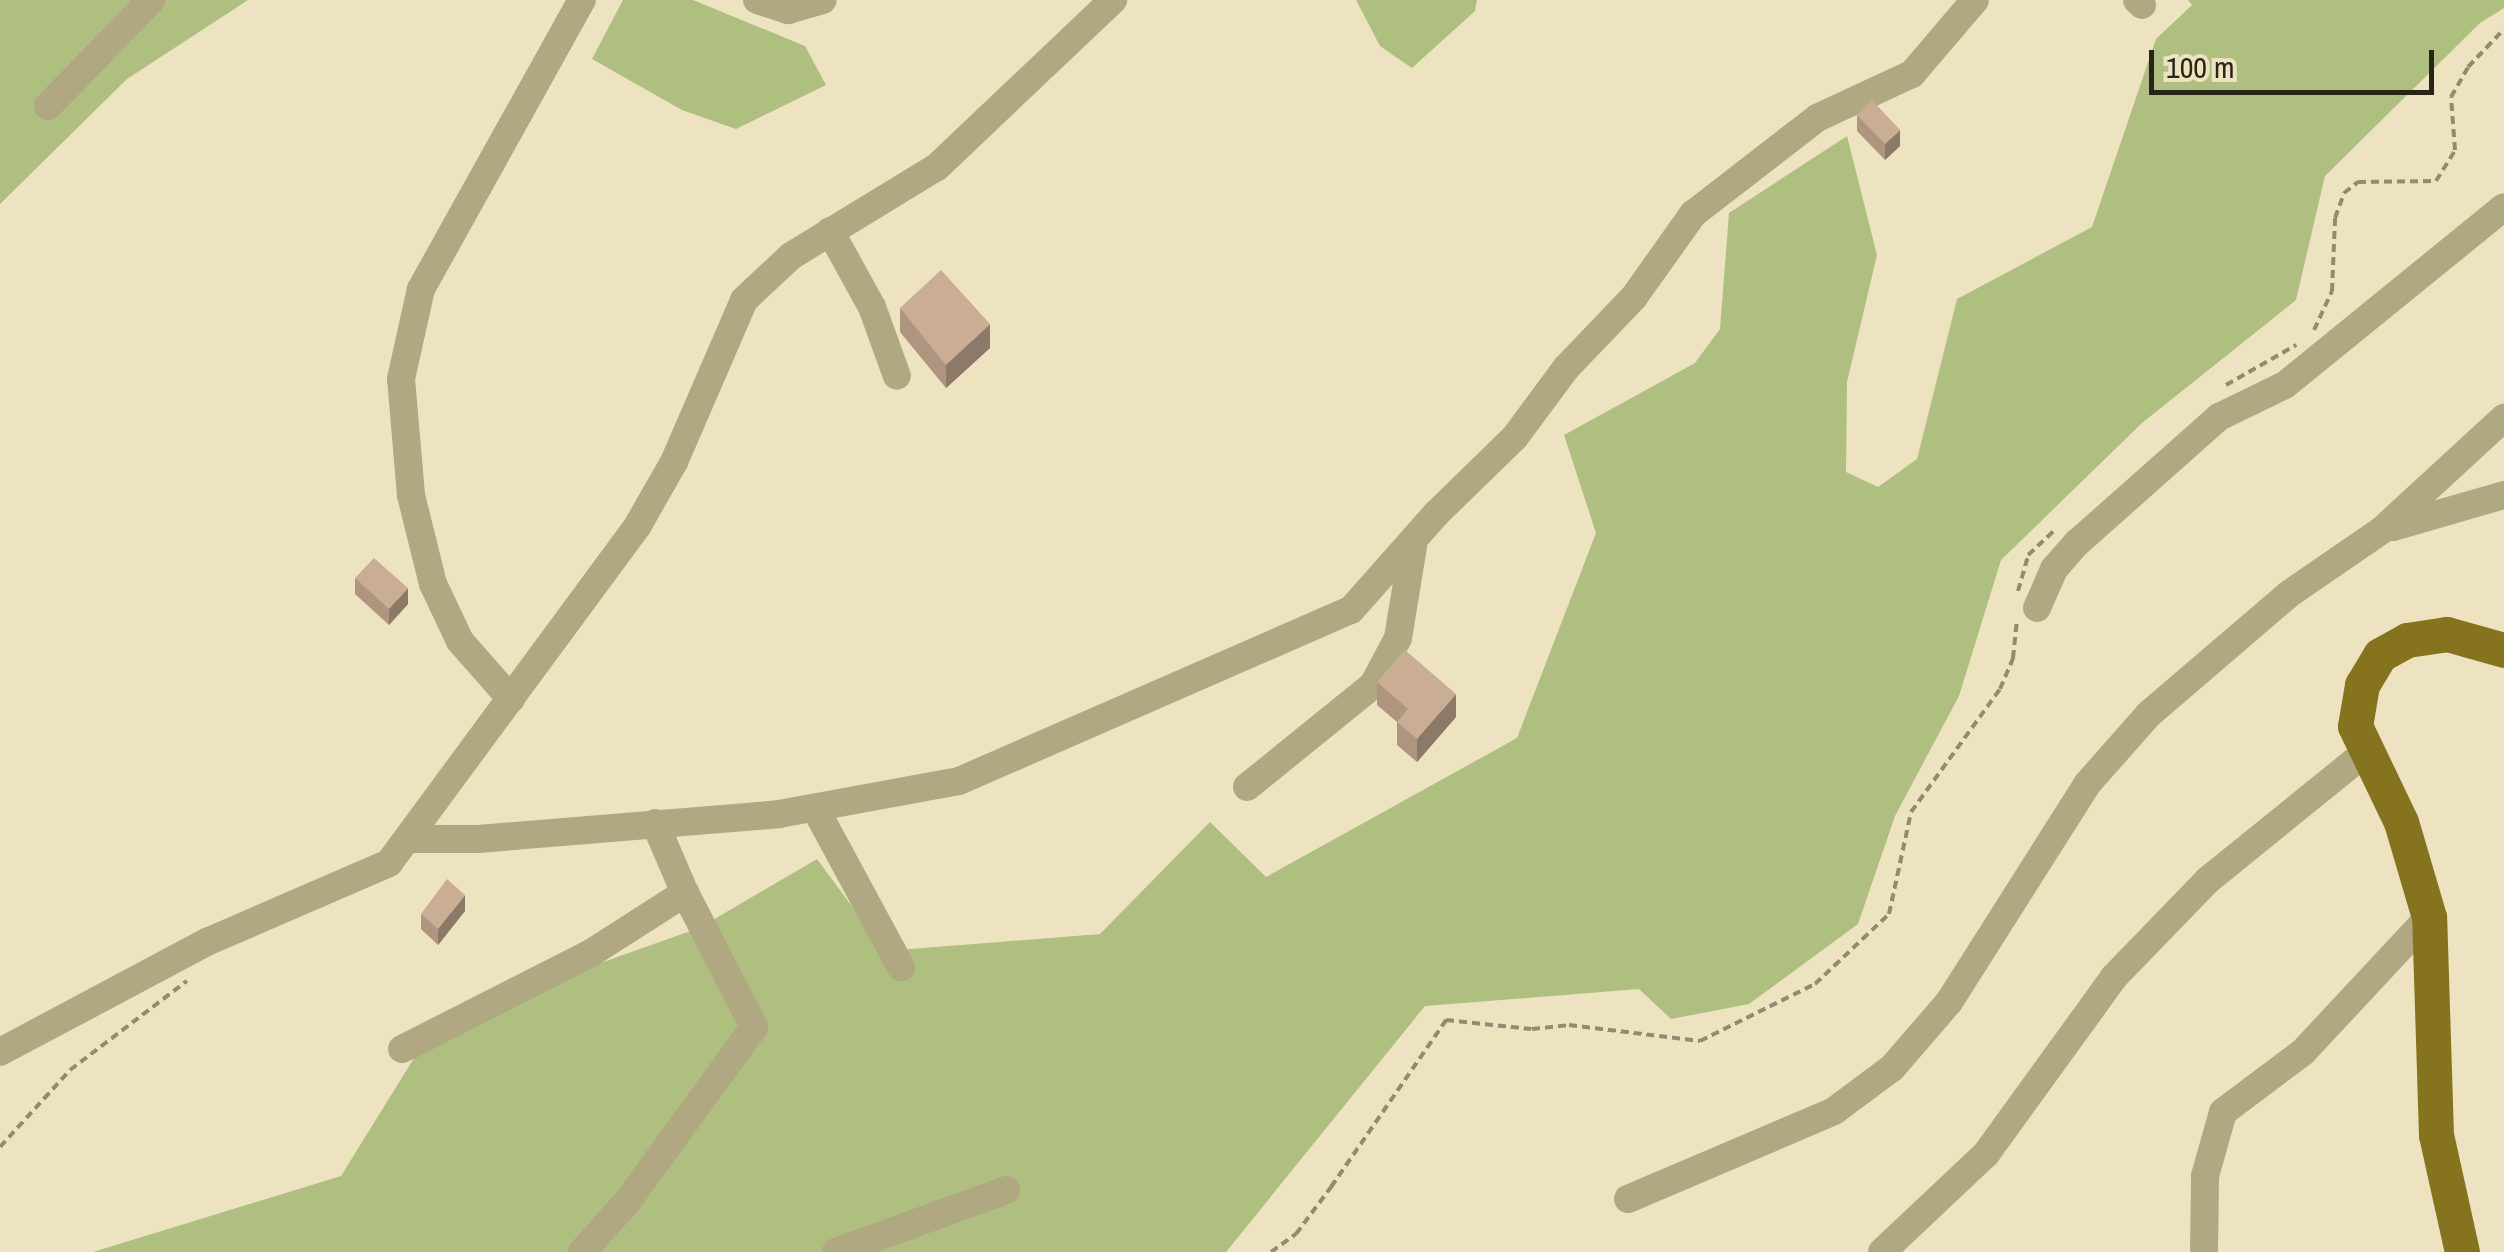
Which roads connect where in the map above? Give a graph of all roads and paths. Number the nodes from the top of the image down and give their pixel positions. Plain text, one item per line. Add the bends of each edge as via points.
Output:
1 (152, 0) edge
2 (582, 0) edge
3 (757, 0) edge
4 (823, 0) edge
5 (1113, 0) edge
6 (1975, 0) edge
7 (2504, 29) edge
8 (48, 106) dead end
9 (2504, 206) edge
10 (830, 232) junction
11 (898, 376) dead end
12 (2211, 395) dead end
13 (2504, 418) edge
14 (2504, 496) edge
15 (2057, 528) dead end
16 (2382, 530) junction
17 (1416, 535) junction
18 (2024, 604) junction
19 (2504, 650) edge
20 (511, 699) junction
21 (2365, 753) junction
22 (1247, 787) dead end
23 (816, 808) junction
24 (655, 823) junction
25 (410, 838) junction
26 (685, 893) junction
27 (2429, 917) junction
28 (902, 967) dead end
29 (189, 979) dead end
30 (402, 1049) dead end
31 (0, 1052) edge
32 (0, 1147) edge
33 (1006, 1190) dead end
34 (1628, 1200) dead end
35 (582, 1252) edge
36 (836, 1252) edge
37 (1270, 1252) edge
38 (1882, 1252) edge
39 (2204, 1252) edge
40 (2462, 1252) edge

1 - 8 street
2 - 20 street via 421,290 401,379 408,476 433,584 460,641
3 - 4 street via 788,10
5 - 10 street via 938,167
6 - 17 street via 1912,74 1817,118 1692,214 1634,297 1566,368 1515,438
7 - 12 path via 2468,67 2451,97 2454,150 2436,181 2358,182 2344,193 2334,218 2332,291 2309,338
9 - 18 street via 2285,385 2219,417 2077,543
10 - 11 street via 872,307
10 - 20 street via 769,272 744,300 659,492
13 - 16 street
14 - 16 street
15 - 18 path via 2028,555
16 - 34 street via 2290,594 2149,714 2088,782 1949,1002 1892,1068 1834,1111
17 - 22 street via 1398,638 1373,685
17 - 23 street via 1363,600 1308,632 996,769
18 - 37 path via 2014,658 2000,689 1911,812 1889,914 1815,984 1700,1041 1569,1025 1532,1029 1446,1020 1308,1218
19 - 21 main road via 2447,634 2407,640 2380,655 2362,685 2355,726
20 - 25 street
21 - 27 main road via 2401,822
21 - 38 street via 2208,880 2114,978 1986,1154
23 - 24 street
23 - 28 street
24 - 25 street
24 - 26 street
25 - 31 street via 389,863 224,934
26 - 30 street via 591,953
26 - 35 street via 754,1027 627,1202
27 - 39 street via 2304,1052 2223,1112 2205,1176
27 - 40 main road via 2434,1118
29 - 32 path via 70,1070
33 - 36 street

